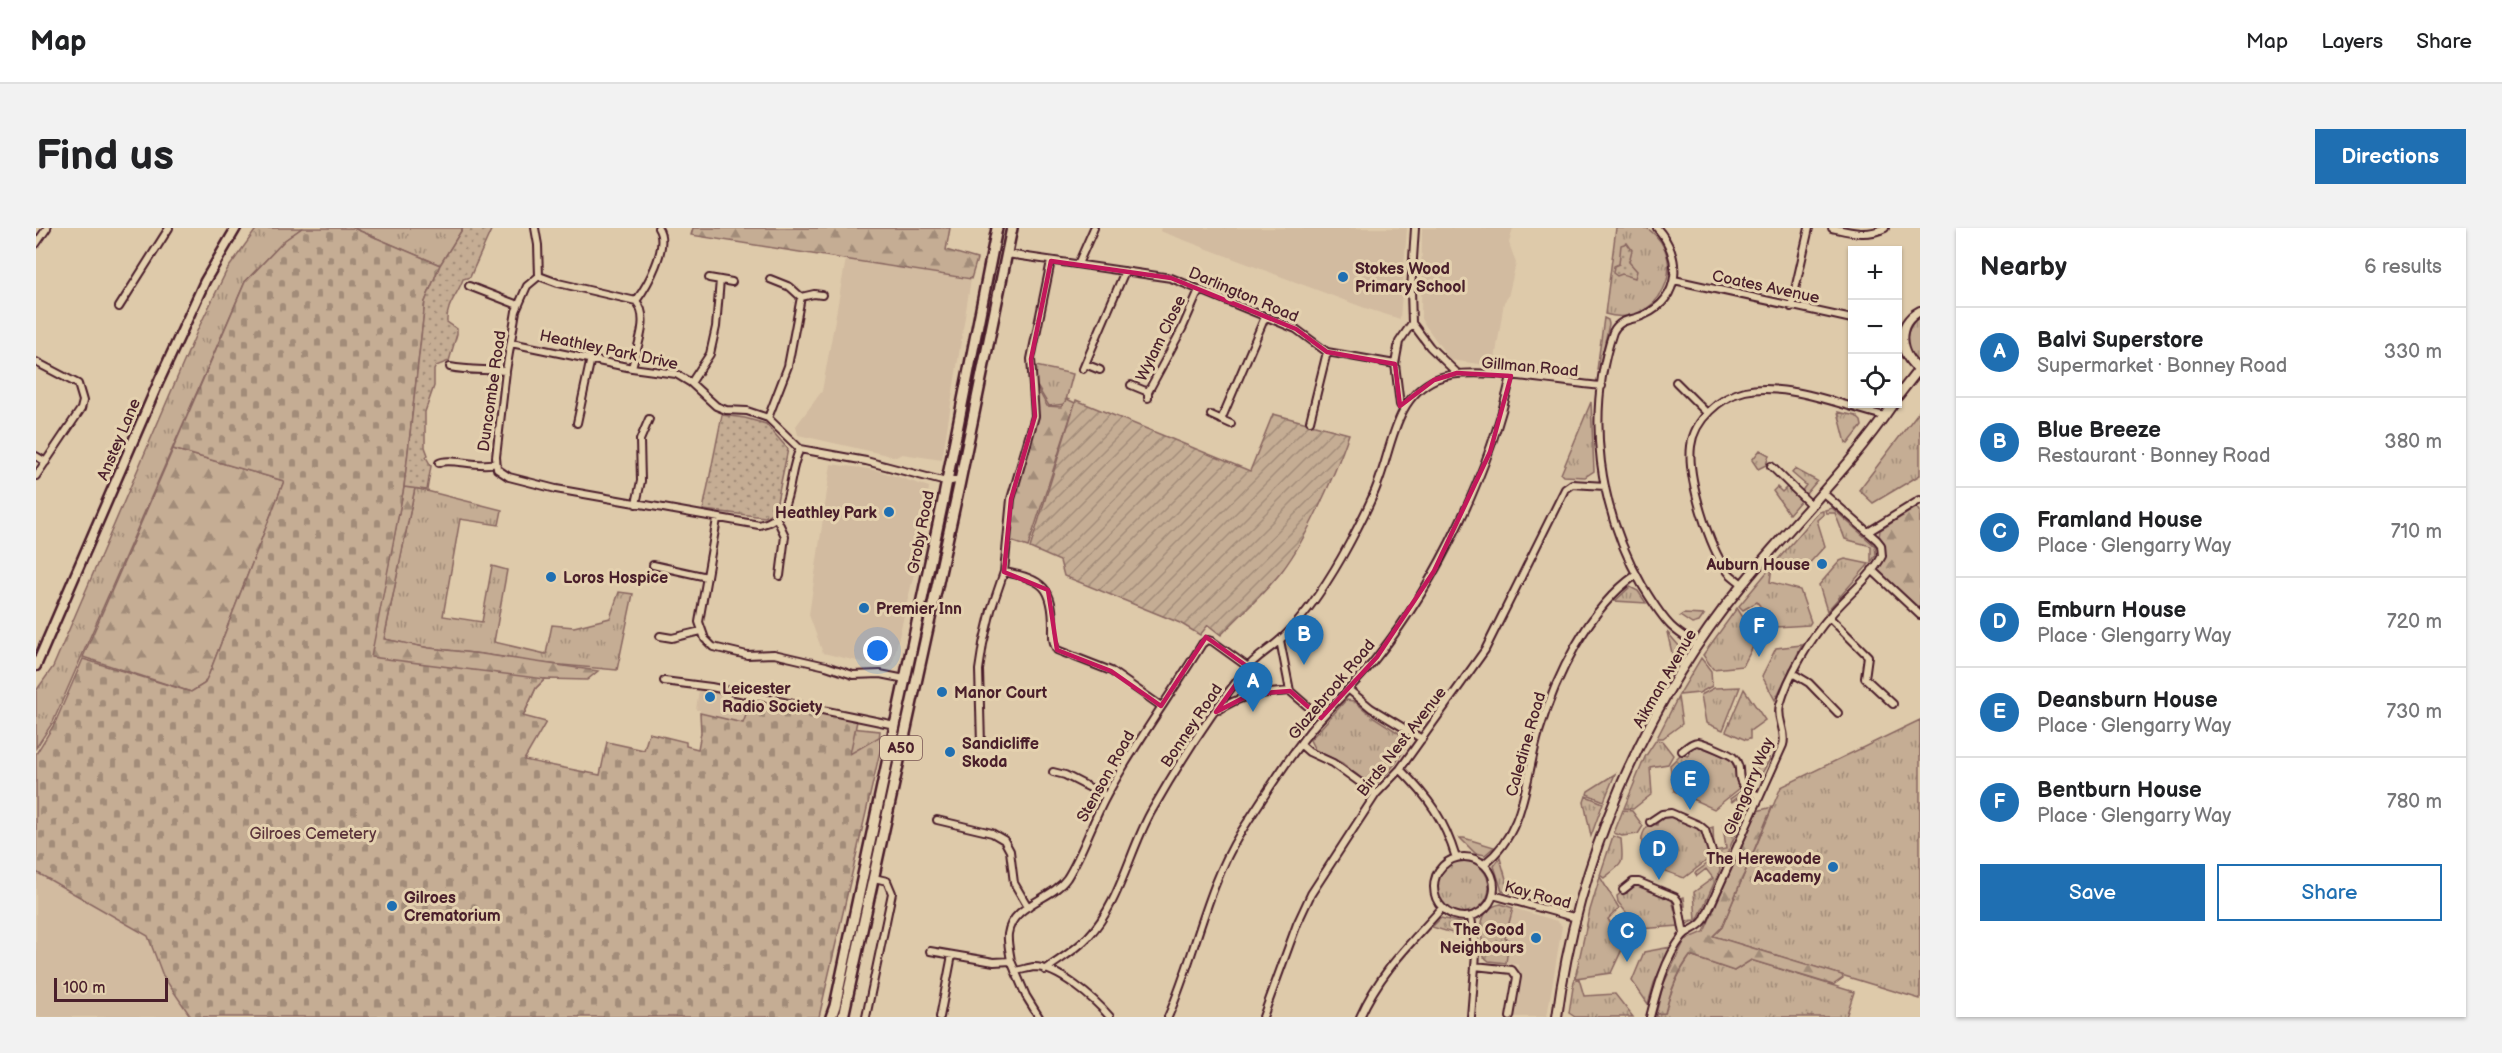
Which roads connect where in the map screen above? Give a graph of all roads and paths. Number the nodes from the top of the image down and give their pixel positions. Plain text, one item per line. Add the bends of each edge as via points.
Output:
1 (47, 228) edge
2 (169, 228) edge
3 (236, 228) edge
4 (535, 228) edge
5 (658, 228) edge
6 (997, 228) edge
7 (1012, 228) edge
8 (1094, 228) edge
9 (1415, 228) edge
10 (1657, 228) edge
11 (1809, 228) edge
12 (1832, 228) edge
13 (1885, 228) edge
14 (36, 244) edge
15 (1007, 254) junction
16 (1051, 261) junction
17 (1078, 264) junction
18 (1125, 271) junction
19 (539, 276) junction
20 (709, 278) dead end
21 (770, 279) dead end
22 (720, 280) junction
23 (1674, 280) junction
24 (732, 282) dead end
25 (469, 285) dead end
26 (1199, 290) junction
27 (822, 295) dead end
28 (801, 297) junction
29 (636, 301) junction
30 (518, 305) junction
31 (119, 307) dead end
32 (1791, 307) junction
33 (1920, 311) edge
34 (1264, 317) junction
35 (1848, 318) edge
36 (1412, 323) junction
37 (1902, 327) edge
38 (511, 343) junction
39 (1902, 347) edge
40 (1326, 352) junction
41 (591, 358) junction
42 (36, 362) edge
43 (1395, 364) junction
44 (450, 367) dead end
45 (632, 368) junction
46 (1920, 369) edge
47 (1100, 370) dead end
48 (506, 371) junction
49 (1457, 373) junction
50 (1511, 376) junction
51 (1676, 382) dead end
52 (691, 383) junction
53 (1131, 385) dead end
54 (1602, 386) junction
55 (1902, 391) edge
56 (1403, 408) junction
57 (1890, 408) edge
58 (1707, 413) junction
59 (1211, 415) dead end
60 (1884, 417) junction
61 (768, 418) junction
62 (649, 419) dead end
63 (1221, 420) junction
64 (1310, 421) dead end
65 (577, 423) dead end
66 (1231, 424) dead end
67 (800, 449) junction
68 (36, 456) edge
69 (46, 462) junction
70 (439, 463) dead end
71 (496, 463) junction
72 (1771, 466) dead end
73 (36, 476) edge
74 (961, 479) junction
75 (946, 482) junction
76 (1605, 486) junction
77 (1822, 492) junction
78 (1920, 500) edge
79 (636, 504) junction
80 (1811, 505) junction
81 (717, 519) junction
82 (777, 519) junction
83 (1868, 532) junction
84 (652, 565) dead end
85 (1872, 570) junction
86 (1004, 572) junction
87 (1636, 575) junction
88 (780, 576) dead end
89 (707, 577) junction
90 (1742, 584) junction
91 (1920, 615) edge
92 (1829, 616) junction
93 (701, 631) junction
94 (660, 636) dead end
95 (1280, 640) junction
96 (1697, 645) junction
97 (36, 666) edge
98 (1248, 667) junction
99 (1794, 674) junction
100 (905, 679) junction
101 (664, 681) dead end
102 (1348, 689) junction
103 (1290, 691) junction
104 (1893, 704) dead end
105 (1161, 706) junction
106 (1216, 712) junction
107 (1838, 713) dead end
108 (1321, 718) junction
109 (895, 725) junction
110 (1422, 739) junction
111 (1300, 744) junction
112 (987, 745) dead end
113 (1682, 751) dead end
114 (1400, 769) junction
115 (1053, 772) dead end
116 (1376, 794) junction
117 (1106, 796) junction
118 (1759, 796) junction
119 (937, 820) dead end
120 (1650, 822) dead end
121 (1456, 858) junction
122 (1484, 864) junction
123 (1728, 866) junction
124 (874, 878) junction
125 (1623, 890) dead end
126 (1493, 896) junction
127 (1028, 907) junction
128 (1442, 908) junction
129 (1471, 916) junction
130 (1577, 918) junction
131 (1684, 933) junction
132 (930, 951) dead end
133 (952, 955) junction
134 (1011, 961) junction
135 (1476, 966) junction
136 (1045, 970) junction
137 (1015, 971) junction
138 (831, 1017) edge
139 (843, 1017) edge
140 (866, 1017) edge
141 (940, 1017) edge
142 (1039, 1017) edge
143 (1110, 1017) edge
144 (1168, 1017) edge
145 (1263, 1017) edge
146 (1359, 1017) edge
147 (1471, 1017) edge
148 (1510, 1017) edge
149 (1557, 1017) edge
150 (1650, 1017) edge

1 - 14 street
2 - 31 street
3 - 97 main road, Anstey Lane via 205,280
4 - 19 street
5 - 29 street via 661,236 655,269
6 - 75 main road, Groby Road / A50
7 - 15 main road, Groby Road / A50
8 - 17 street
9 - 36 street
10 - 23 street via 1673,252
11 - 32 street
12 - 13 street via 1859,234
15 - 16 street, Darlington Road
15 - 74 main road, Groby Road / A50
16 - 17 street, Darlington Road
16 - 86 street via 1031,359 1035,416 1010,500
17 - 18 street, Darlington Road
18 - 26 street, Darlington Road via 1170,278
18 - 47 street via 1084,366
19 - 29 street
19 - 30 street, Duncombe Road via 527,286
20 - 22 street
21 - 28 street via 790,287
22 - 24 street
22 - 52 street via 710,354
23 - 32 street, Coates Avenue
23 - 54 street via 1656,308 1616,326
25 - 30 street
26 - 34 street, Darlington Road
26 - 53 street, Wylam Close via 1148,395
27 - 28 street
28 - 61 street via 788,366
29 - 45 street via 642,309 642,321
30 - 38 street, Duncombe Road
32 - 35 street, Coates Avenue
33 - 37 street
34 - 40 street, Darlington Road via 1296,329
34 - 63 street
36 - 43 street via 1399,342
36 - 49 street, Gillman Road
38 - 41 street, Heathley Park Drive
38 - 48 street, Duncombe Road
39 - 46 street
40 - 43 street, Darlington Road
40 - 64 street
41 - 45 street, Heathley Park Drive
41 - 65 street
42 - 69 street via 78,384 83,401
43 - 56 street
44 - 48 street
45 - 52 street, Heathley Park Drive via 676,374
46 - 55 street
48 - 71 street, Duncombe Road
49 - 50 street, Gillman Road
49 - 56 street, Gillman Road via 1434,380
50 - 54 street, Gillman Road
50 - 102 street, Glazebrook Road via 1490,452 1434,571 1410,612
51 - 58 street
52 - 61 street, Heathley Park Drive via 716,406
54 - 76 street via 1599,427
56 - 95 street, Bonney Road via 1378,484 1349,544 1322,590
57 - 60 street, Aikman Avenue
58 - 60 street via 1725,399 1755,389 1782,390
58 - 90 street via 1690,446 1691,474 1712,540 1728,572
59 - 63 street
60 - 77 street, Aikman Avenue
61 - 67 street, Heathley Park Drive
62 - 79 street via 640,440 641,481
63 - 66 street
67 - 75 street
67 - 82 street via 794,459 786,503
68 - 69 street
69 - 73 street
70 - 71 street
71 - 79 street, Duncombe Road via 497,469 514,479
72 - 80 street
74 - 75 street
74 - 124 main road, Groby Road / A50
75 - 100 main road, Groby Road / A50
76 - 87 street via 1612,517
76 - 110 street, Birds Nest Avenue via 1572,484 1565,489 1485,650
77 - 80 street, Aikman Avenue
77 - 83 street, Glengarry Way
78 - 83 street
79 - 81 street, Duncombe Road
80 - 90 street, Aikman Avenue
81 - 82 street, Duncombe Road via 759,525
81 - 89 street
82 - 88 street via 785,536
83 - 85 street, Glengarry Way via 1882,551
84 - 89 street
85 - 91 street
85 - 92 street, Glengarry Way
86 - 105 street via 1048,590 1057,650 1111,671
86 - 112 street via 991,610 979,670 981,745
87 - 96 street via 1671,626
87 - 122 street, Caledine Road via 1619,586 1604,604 1563,669 1538,734 1515,826 1496,855
89 - 93 street
90 - 96 street, Aikman Avenue
92 - 99 street, Glengarry Way
92 - 104 street via 1868,656 1865,678
93 - 94 street via 672,638
93 - 100 street via 713,647 747,655 774,654 853,675 880,674
95 - 98 street, Bonney Road
95 - 103 street
96 - 130 street, Aikman Avenue via 1633,761 1603,830
98 - 105 street, Stenson Road via 1207,640
98 - 106 street, Bonney Road
99 - 107 street via 1809,683
99 - 118 street, Glengarry Way via 1779,709 1783,745
100 - 109 main road, Groby Road / A50
101 - 109 street
102 - 108 street, Glazebrook Road
102 - 110 street
103 - 106 street via 1251,694
103 - 108 street
105 - 117 street, Stenson Road
106 - 136 street, Bonney Road via 1150,814 1102,920 1078,947
108 - 111 street, Glazebrook Road
109 - 138 main road, Groby Road / A50
110 - 114 street, Birds Nest Avenue
111 - 116 street
111 - 144 street, Glazebrook Road via 1240,834 1201,920
113 - 118 street via 1700,742 1731,755 1737,762 1740,783
114 - 116 street, Birds Nest Avenue
114 - 121 street via 1442,819
115 - 117 street
116 - 145 street, Birds Nest Avenue via 1311,894
117 - 127 street, Stenson Road via 1068,877
118 - 123 street, Glengarry Way
119 - 127 street via 992,833 1004,840 1010,851 1014,883
120 - 123 street via 1671,813 1699,825 1705,830 1713,857
121 - 122 street via 1468,857
121 - 128 street via 1436,876 1435,896
122 - 126 street, Kay Road via 1492,875
123 - 131 street, Glengarry Way via 1700,927
124 - 139 main road, Groby Road / A50
124 - 140 street via 887,881 892,893
125 - 131 street via 1639,882 1675,897
126 - 129 street, Kay Road via 1485,909
126 - 130 street, Kay Road
127 - 134 street, Stenson Road via 1014,920 1008,933
128 - 129 street via 1455,916
128 - 146 street via 1390,964
129 - 135 street
130 - 149 street, Aikman Avenue
131 - 150 street, Glengarry Way via 1663,975
132 - 133 street
133 - 134 street
133 - 141 street
134 - 137 street, Stenson Road
135 - 147 street
135 - 148 street via 1512,970 1517,977
136 - 137 street via 1036,967
136 - 143 street via 1076,987
137 - 142 street, Stenson Road

